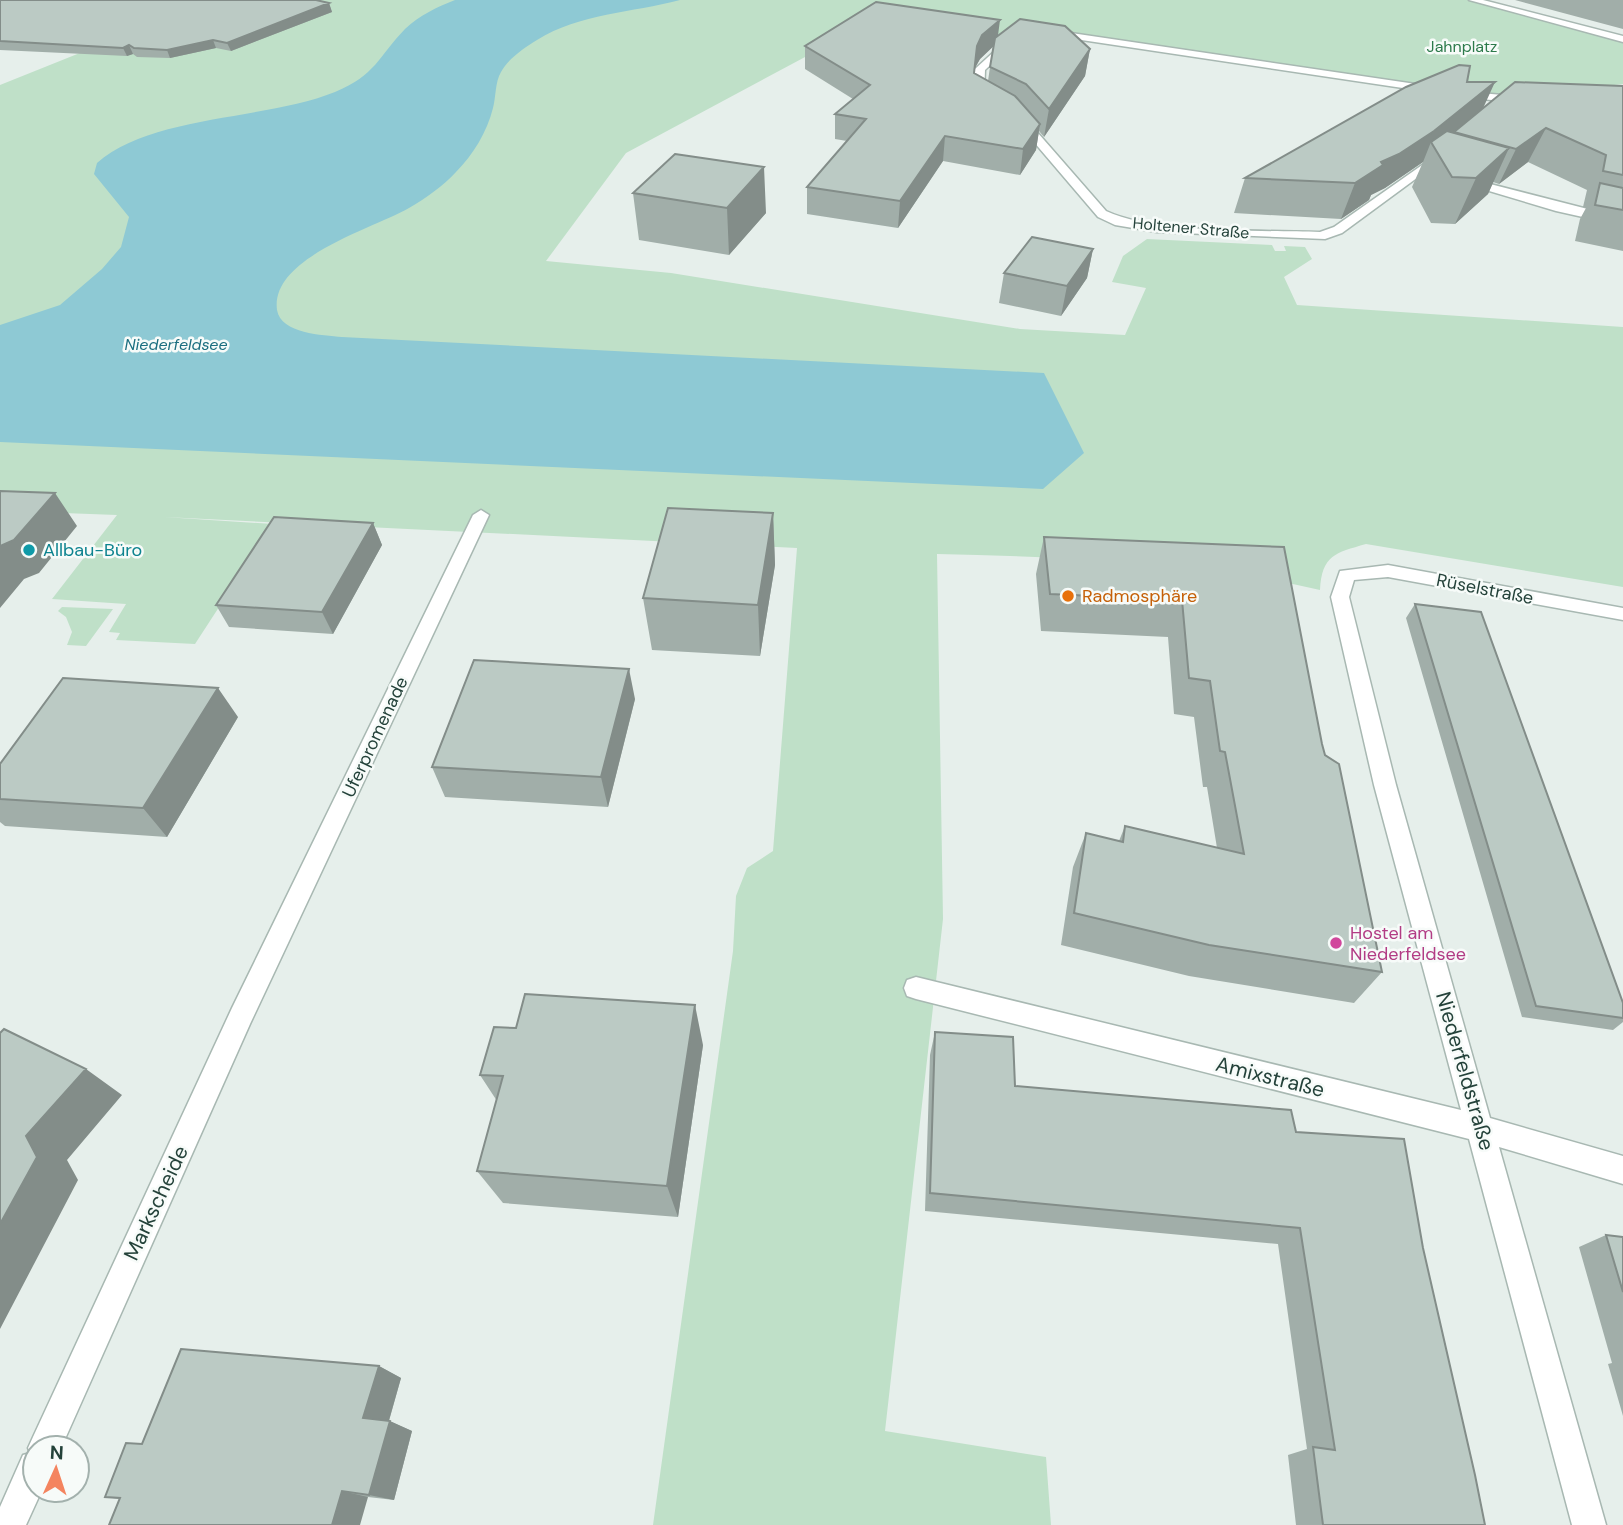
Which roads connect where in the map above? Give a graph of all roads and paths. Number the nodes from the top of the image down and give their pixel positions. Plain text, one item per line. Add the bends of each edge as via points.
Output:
1 (1472, 0) edge
2 (1623, 39) edge
3 (1502, 99) junction
4 (1536, 100) edge
5 (1492, 114) edge
6 (1454, 146) edge
7 (1425, 169) junction
8 (1623, 222) edge
9 (481, 514) dead end
10 (1346, 575) joint
11 (1623, 614) edge
12 (270, 960) joint
13 (916, 988) dead end
14 (1482, 1129) junction
15 (1623, 1170) edge
16 (50, 1434) edge
17 (21, 1498) edge
18 (9, 1525) edge
19 (1589, 1525) edge

1 - 2 street
3 - 4 street
3 - 5 street
3 - 7 street, Holtener Straße via 1032,33 1012,40 980,69 979,97 1017,117 1102,214 1141,227 1321,236 1338,230
6 - 7 street, Holtener Straße
7 - 8 street
9 - 12 street, Uferpromenade
10 - 11 street, Rüselstraße via 1388,570
10 - 14 street, Niederfeldstraße via 1340,597 1382,772
12 - 16 street, Markscheide
13 - 14 street, Amixstraße
14 - 15 street, Amixstraße
14 - 19 street, Niederfeldstraße
17 - 18 street

